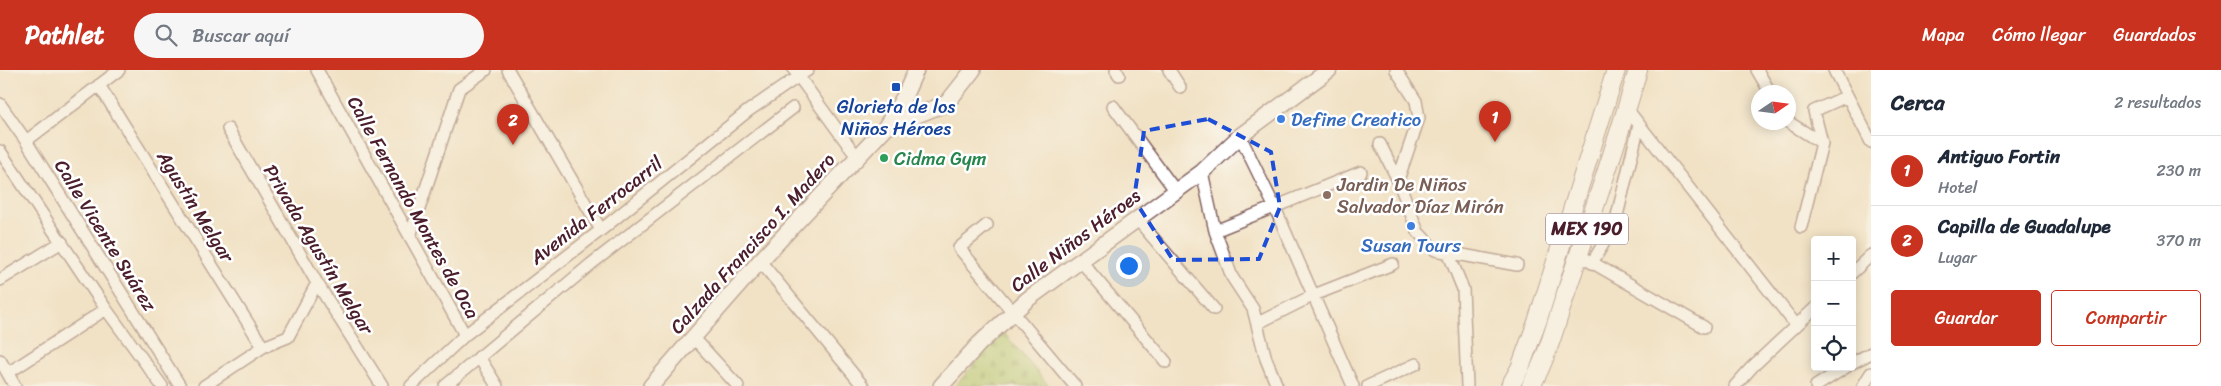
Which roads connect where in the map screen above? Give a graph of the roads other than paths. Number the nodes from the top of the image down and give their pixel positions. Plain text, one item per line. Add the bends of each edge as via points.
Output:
1 (119, 70) edge
2 (317, 70) edge
3 (486, 70) edge
4 (508, 70) edge
5 (916, 70) edge
6 (973, 70) edge
7 (1169, 70) edge
8 (1329, 70) edge
9 (1396, 70) edge
10 (1616, 70) edge
11 (1638, 70) edge
12 (1757, 70) edge
13 (1834, 70) edge
14 (800, 72) edge
15 (99, 84) junction
16 (1766, 85) edge
17 (1180, 87) dead end
18 (1847, 96) junction
19 (0, 104) edge
20 (1114, 106) dead end
21 (793, 108) dead end
22 (1627, 109) junction
23 (1866, 122) edge
24 (1639, 125) junction
25 (1796, 127) edge
26 (885, 128) junction
27 (228, 129) dead end
28 (1240, 136) junction
29 (26, 141) junction
30 (1871, 142) edge
31 (1822, 143) junction
32 (1380, 144) dead end
33 (0, 151) edge
34 (857, 157) junction
35 (1202, 172) junction
36 (1361, 172) dead end
37 (1398, 180) junction
38 (1175, 190) junction
39 (1275, 208) junction
40 (1137, 219) junction
41 (987, 225) dead end
42 (1801, 228) dead end
43 (601, 230) junction
44 (1215, 230) junction
45 (410, 236) junction
46 (62, 242) junction
47 (1448, 252) junction
48 (1871, 255) edge
49 (1586, 259) junction
50 (1080, 260) junction
51 (760, 262) junction
52 (1393, 264) dead end
53 (1517, 265) dead end
54 (1856, 269) edge
55 (0, 280) edge
56 (318, 283) junction
57 (1314, 295) junction
58 (106, 309) junction
59 (1214, 309) dead end
60 (1811, 312) edge
61 (1012, 313) junction
62 (1258, 323) junction
63 (1796, 325) junction
64 (1704, 327) dead end
65 (465, 334) junction
66 (693, 337) junction
67 (263, 347) junction
68 (1871, 353) edge
69 (479, 357) junction
70 (0, 360) edge
71 (1856, 361) edge
72 (1166, 362) dead end
73 (1416, 364) dead end
74 (1840, 371) edge
75 (8, 373) junction
76 (1871, 373) edge
77 (156, 384) edge
78 (15, 386) edge
79 (180, 386) edge
80 (204, 386) edge
81 (382, 386) edge
82 (412, 386) edge
83 (445, 386) edge
84 (497, 386) edge
85 (651, 386) edge
86 (738, 386) edge
87 (863, 386) edge
88 (941, 386) edge
89 (1075, 386) edge
90 (1277, 386) edge
91 (1353, 386) edge
92 (1368, 386) edge
93 (1467, 386) edge
94 (1510, 386) edge
95 (1531, 386) edge
96 (1736, 386) edge
97 (1816, 386) edge
98 (1863, 386) edge

1 - 15 street
2 - 45 street, Calle Fernando Montes de Oca
3 - 45 street via 459,89
4 - 43 street
5 - 26 main road, Calzada Francisco I. Madero
6 - 26 main road, Calzada Francisco I. Madero via 947,103
7 - 17 street
8 - 28 main road, Calle Niños Héroes
9 - 37 street via 1416,101 1419,118
10 - 94 main road, MEX 190 via 1537,322
11 - 22 main road, MEX 190
12 - 16 street
13 - 18 street
14 - 34 street
14 - 43 street, Avenida Ferrocarril
15 - 29 street
15 - 67 street, Agustín Melgar
18 - 23 street
18 - 31 street via 1814,111
19 - 29 street, Calle Vicente Suárez
20 - 38 street
21 - 69 street via 591,264
22 - 24 street
22 - 49 main road, MEX 190
23 - 30 street
24 - 49 street via 1615,224
24 - 63 street
25 - 31 street
26 - 34 main road, Calzada Francisco I. Madero
27 - 56 street, Privada Agustín Melgar
28 - 35 main road, Calle Niños Héroes
28 - 39 street
29 - 79 street, Calle Vicente Suárez
31 - 42 street
32 - 37 street
33 - 46 street
34 - 51 main road, Calzada Francisco I. Madero
35 - 38 main road, Calle Niños Héroes
35 - 44 street
36 - 39 street
37 - 47 street via 1418,232 1435,250
38 - 40 main road, Calle Niños Héroes
39 - 44 street
39 - 57 street
40 - 50 main road, Calle Niños Héroes
40 - 59 street
41 - 61 street via 959,248
43 - 65 street, Avenida Ferrocarril
44 - 62 street via 1232,277 1253,309
45 - 65 street, Calle Fernando Montes de Oca
46 - 55 street
46 - 58 street
47 - 53 street
47 - 93 street via 1463,289
48 - 54 street
49 - 64 street
49 - 95 main road, MEX 190
50 - 61 main road, Calle Niños Héroes
50 - 72 street
51 - 66 main road, Calzada Francisco I. Madero
51 - 87 street
52 - 57 street
56 - 67 street via 288,338
56 - 81 street, Privada Agustín Melgar
57 - 62 street
57 - 91 street
58 - 75 street
58 - 77 street
60 - 63 street
61 - 88 main road, Calle Niños Héroes
61 - 89 street
62 - 90 street via 1266,359
63 - 96 street
65 - 82 street, Avenida Ferrocarril
66 - 85 main road, Calzada Francisco I. Madero
66 - 86 street
67 - 80 street
68 - 71 street
69 - 83 street
69 - 84 street
70 - 75 street
73 - 92 street
74 - 97 street
75 - 78 street
76 - 98 street

